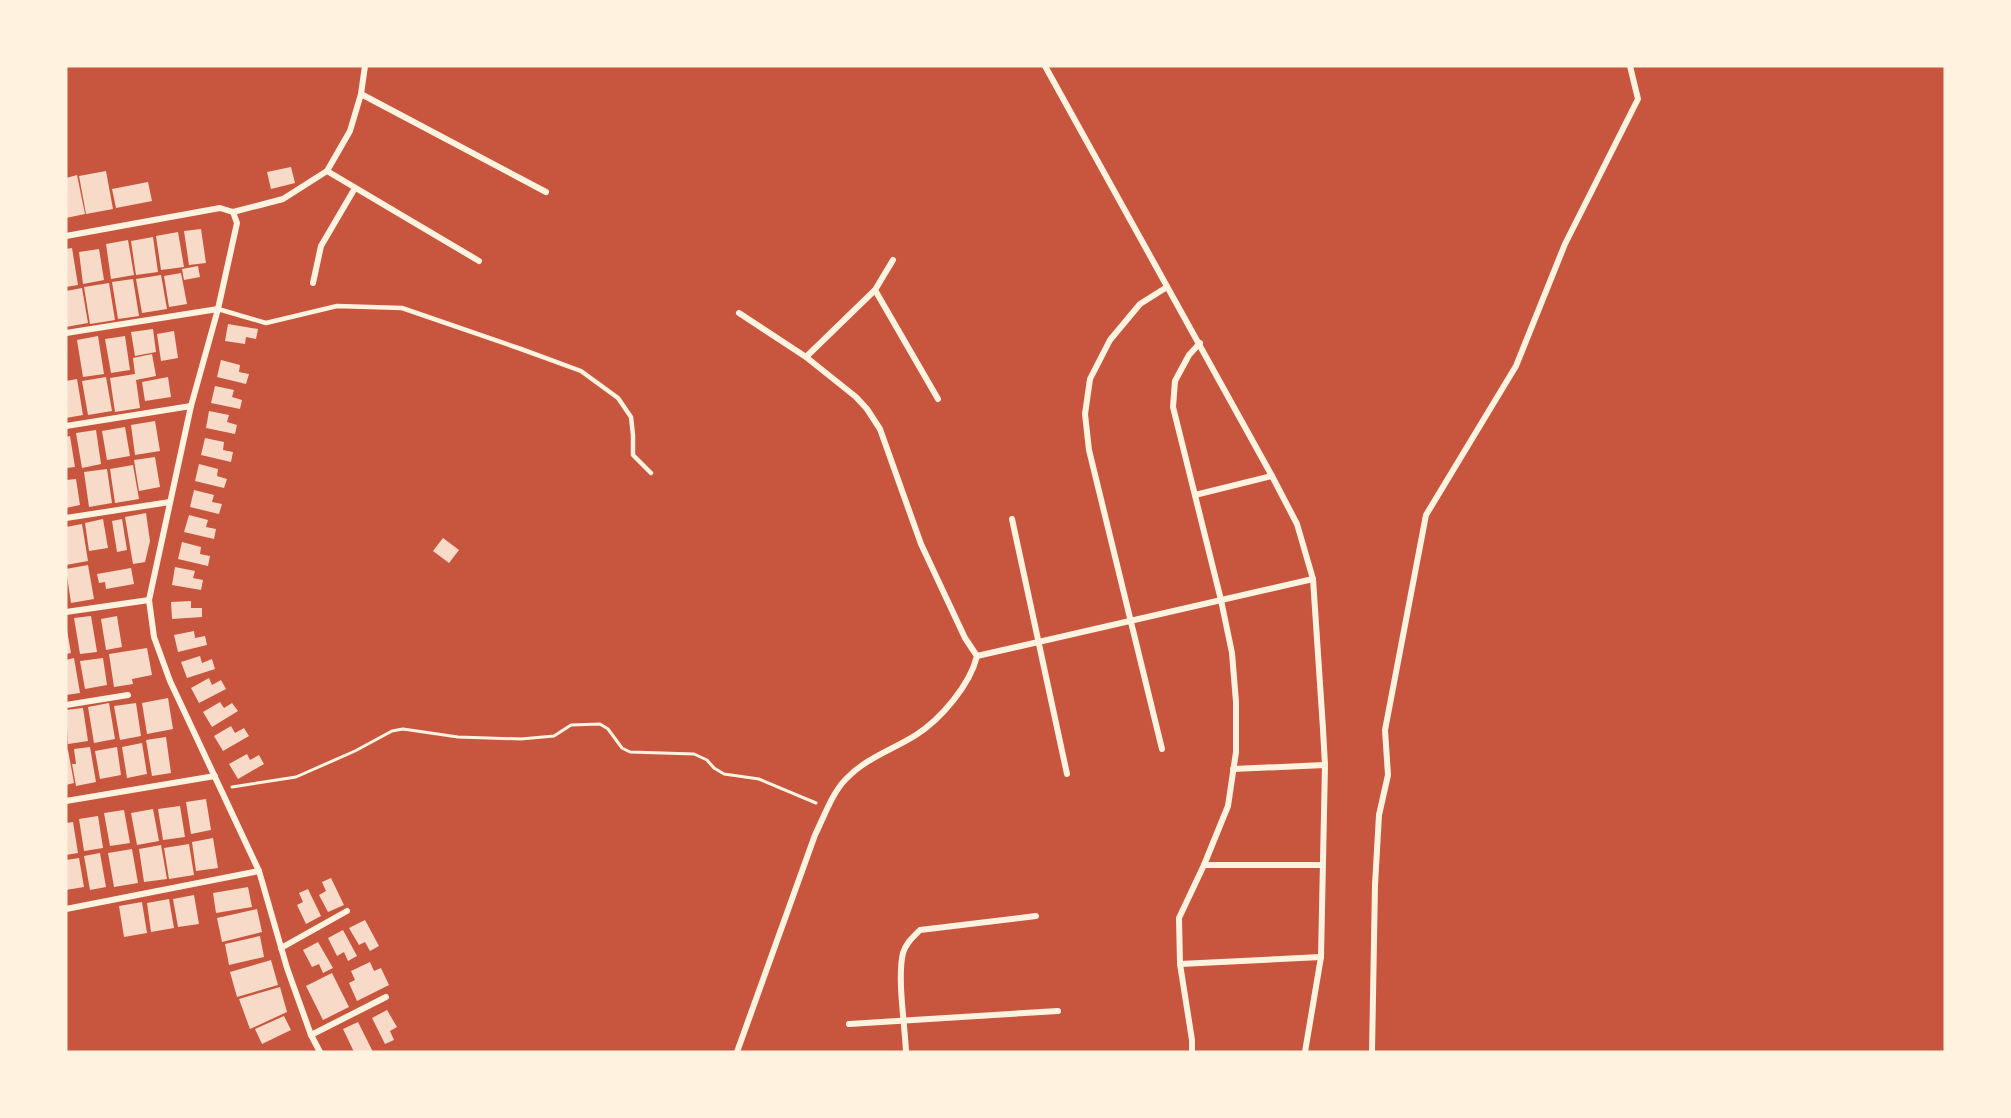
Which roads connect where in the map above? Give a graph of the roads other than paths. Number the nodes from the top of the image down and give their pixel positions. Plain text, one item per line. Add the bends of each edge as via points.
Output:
1 (365, 66) edge
2 (1046, 66) edge
3 (1630, 66) edge
4 (361, 94) junction
5 (327, 171) junction
6 (355, 188) junction
7 (546, 192) dead end
8 (233, 212) junction
9 (66, 236) edge
10 (893, 260) dead end
11 (479, 261) dead end
12 (313, 283) dead end
13 (1167, 287) junction
14 (875, 290) junction
15 (218, 309) junction
16 (738, 314) dead end
17 (66, 333) edge
18 (1200, 343) junction
19 (806, 357) junction
20 (938, 399) dead end
21 (190, 406) junction
22 (66, 426) edge
23 (651, 473) dead end
24 (1272, 476) junction
25 (1195, 495) junction
26 (170, 502) junction
27 (66, 518) edge
28 (1012, 519) dead end
29 (1313, 579) junction
30 (149, 600) junction
31 (1221, 600) junction
32 (66, 612) edge
33 (1130, 621) junction
34 (1038, 641) junction
35 (976, 656) junction
36 (128, 695) dead end
37 (66, 705) edge
38 (1162, 749) dead end
39 (1325, 765) junction
40 (1233, 769) junction
41 (1067, 774) dead end
42 (214, 776) junction
43 (66, 801) edge
44 (1204, 865) junction
45 (1322, 865) junction
46 (259, 871) junction
47 (66, 909) edge
48 (347, 911) dead end
49 (1036, 916) dead end
50 (281, 948) junction
51 (1321, 957) junction
52 (1180, 964) junction
53 (386, 997) dead end
54 (1058, 1011) dead end
55 (904, 1021) junction
56 (849, 1024) dead end
57 (311, 1035) junction
58 (320, 1052) edge
59 (737, 1052) edge
60 (906, 1052) edge
61 (1192, 1052) edge
62 (1305, 1052) edge
63 (1372, 1052) edge

1 - 4 street
2 - 13 street
3 - 63 street via 1638,99 1565,243 1516,366 1426,515 1386,730 1388,775 1379,815 1375,885
4 - 5 street via 350,131
4 - 7 street
5 - 6 street
5 - 8 street via 283,199
6 - 11 street
6 - 12 street via 321,246
8 - 9 street via 220,208
8 - 15 street via 237,223
10 - 14 street
13 - 18 street
13 - 33 street via 1140,304 1110,340 1090,379 1085,414 1089,450
14 - 19 street
14 - 20 street
15 - 17 street
15 - 21 street
15 - 23 lane via 266,323 337,306 402,308 581,371 618,398 631,417 633,455
16 - 19 street
18 - 24 street
18 - 25 street via 1175,381 1173,407
19 - 35 street via 856,397 880,429 921,544
21 - 22 street
21 - 26 street
24 - 25 street
24 - 29 street via 1297,524
25 - 31 street
26 - 27 street
26 - 30 street
28 - 34 street
29 - 31 street
29 - 39 street
30 - 32 street
30 - 42 street via 154,637 170,681
31 - 33 street
31 - 40 street via 1232,653 1236,702
33 - 34 street
33 - 38 street
34 - 35 street
34 - 41 street
35 - 59 street via 973,672 951,704 918,734 866,761 845,780 828,808
36 - 37 street
39 - 40 street
39 - 45 street
40 - 44 street via 1228,806
42 - 43 street
42 - 46 street
44 - 45 street
44 - 52 street via 1179,918
45 - 51 street
46 - 47 street
46 - 50 street
48 - 50 street
49 - 55 street via 920,930 903,953
50 - 57 street
51 - 52 street
51 - 62 street
52 - 61 street
53 - 57 street
54 - 55 street
55 - 56 street
55 - 60 street
57 - 58 street

